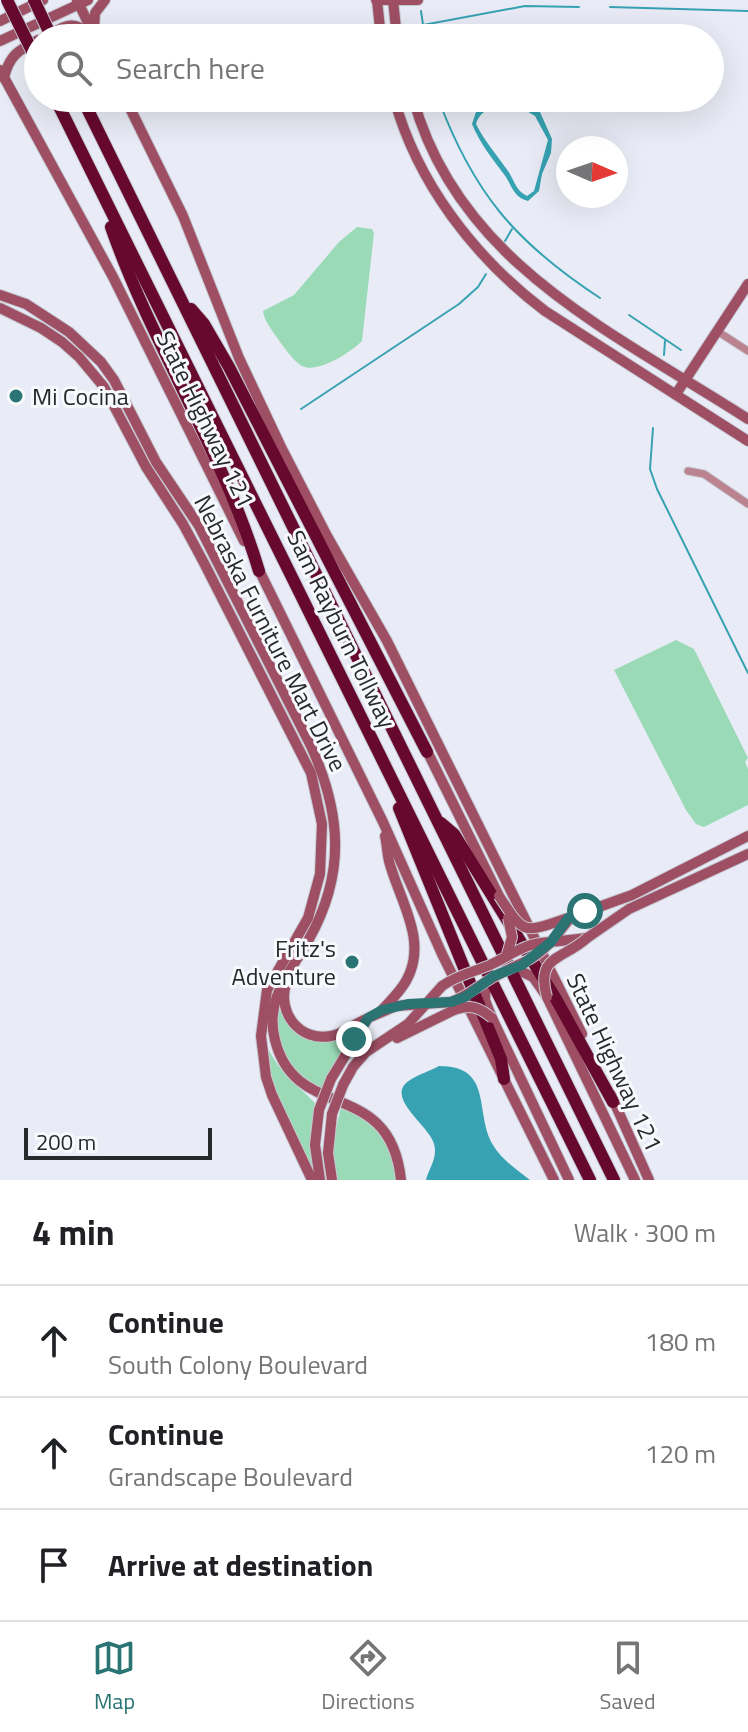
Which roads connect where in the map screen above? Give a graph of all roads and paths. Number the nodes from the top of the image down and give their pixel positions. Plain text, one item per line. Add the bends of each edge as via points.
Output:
1 (7, 0) edge
2 (34, 0) edge
3 (43, 0) edge
4 (105, 0) edge
5 (376, 0) edge
6 (393, 0) edge
7 (418, 0) edge
8 (81, 1) edge
9 (0, 4) edge
10 (0, 21) edge
11 (34, 24) edge
12 (45, 24) edge
13 (91, 24) edge
14 (94, 24) edge
15 (379, 24) edge
16 (396, 24) edge
17 (24, 29) edge
18 (24, 35) edge
19 (0, 41) edge
20 (24, 47) edge
21 (1, 74) edge
22 (62, 112) edge
23 (89, 112) edge
24 (132, 112) edge
25 (398, 112) edge
26 (419, 112) edge
27 (441, 168) junction
28 (93, 174) junction
29 (427, 175) junction
30 (748, 284) edge
31 (0, 295) edge
32 (179, 295) junction
33 (0, 308) edge
34 (601, 326) junction
35 (717, 331) junction
36 (592, 340) junction
37 (748, 351) edge
38 (687, 379) junction
39 (676, 394) junction
40 (748, 419) edge
41 (748, 441) edge
42 (688, 471) dead end
43 (748, 504) edge
44 (327, 536) junction
45 (259, 571) junction
46 (427, 752) junction
47 (384, 763) junction
48 (438, 821) junction
49 (383, 822) junction
50 (748, 836) edge
51 (748, 854) edge
52 (702, 859) junction
53 (709, 873) junction
54 (499, 896) junction
55 (573, 916) junction
56 (590, 936) junction
57 (551, 942) junction
58 (507, 954) junction
59 (514, 968) junction
60 (289, 975) junction
61 (486, 982) junction
62 (547, 997) junction
63 (425, 1004) junction
64 (452, 1006) junction
65 (382, 1010) junction
66 (263, 1013) junction
67 (368, 1018) junction
68 (492, 1018) junction
69 (383, 1042) junction
70 (291, 1075) junction
71 (504, 1079) junction
72 (613, 1102) junction
73 (312, 1180) edge
74 (320, 1180) edge
75 (332, 1180) edge
76 (401, 1180) edge
77 (554, 1180) edge
78 (569, 1180) edge
79 (590, 1180) edge
80 (614, 1180) edge
81 (635, 1180) edge
82 (649, 1180) edge

1 - 9 main road
1 - 18 highway, bridge
2 - 12 highway, bridge
3 - 10 main road
4 - 14 main road
5 - 6 main road
5 - 15 main road
6 - 7 main road
6 - 16 main road
8 - 11 main road
8 - 13 main road
17 - 19 main road
20 - 21 main road
21 - 45 main road, State Highway 121 via 113,277
22 - 28 highway, Sam Rayburn Tollway
23 - 32 highway, Sam Rayburn Tollway
24 - 44 main road, State Highway 121 via 183,216 239,358
25 - 29 main road
26 - 27 main road
27 - 29 main road
27 - 34 main road via 503,252 554,296
28 - 45 highway via 117,245 208,440
28 - 47 highway, Sam Rayburn Tollway
29 - 36 main road via 484,257 518,290
30 - 35 main road
31 - 60 main road, Nebraska Furniture Mart Drive via 26,304 69,332 114,380 156,462 199,526 325,777 335,820 334,873 321,916
32 - 46 highway via 229,367
32 - 48 highway, Sam Rayburn Tollway
33 - 66 main road, Nebraska Furniture Mart Drive via 62,342 104,387 204,563 311,773 322,824 320,874 308,918 267,990
34 - 36 main road
34 - 38 main road
35 - 37 street
35 - 38 main road
36 - 39 main road
38 - 39 main road
38 - 40 main road
39 - 41 main road
42 - 43 street via 704,474
44 - 46 main road
44 - 72 main road, State Highway 121 via 387,641
45 - 49 main road, State Highway 121
46 - 54 main road
47 - 71 highway via 501,1059
47 - 79 highway, Sam Rayburn Tollway
48 - 72 highway via 454,834
48 - 80 highway, Sam Rayburn Tollway
49 - 65 main road via 389,861 415,944 411,971
49 - 71 main road, State Highway 121
50 - 52 main road
51 - 53 main road
52 - 53 main road
52 - 55 main road via 615,903
53 - 56 main road via 629,909
54 - 55 main road, bridge via 525,929
54 - 58 main road, bridge via 512,928
55 - 57 main road, bridge
56 - 57 main road
56 - 62 main road, bridge via 545,968
57 - 58 main road, bridge
57 - 59 main road, bridge
58 - 63 main road, bridge via 442,986
59 - 61 main road, bridge
59 - 62 main road, bridge via 533,977
60 - 67 main road via 283,1001 301,1031 335,1036
60 - 70 main road, Nebraska Furniture Mart Drive via 278,988 272,1015 275,1040
61 - 64 main road, bridge
61 - 68 main road, bridge
62 - 81 main road
63 - 64 main road
63 - 65 main road
63 - 69 main road
64 - 68 main road, bridge via 471,1006
64 - 69 main road via 404,1036
65 - 67 main road
66 - 70 main road via 268,1042
66 - 73 main road via 266,1077
67 - 74 main road, bridge via 319,1110 315,1145
68 - 78 main road
69 - 75 main road, bridge via 353,1067 332,1114
70 - 76 main road via 381,1125 399,1158
71 - 77 main road, State Highway 121
72 - 82 main road, State Highway 121

